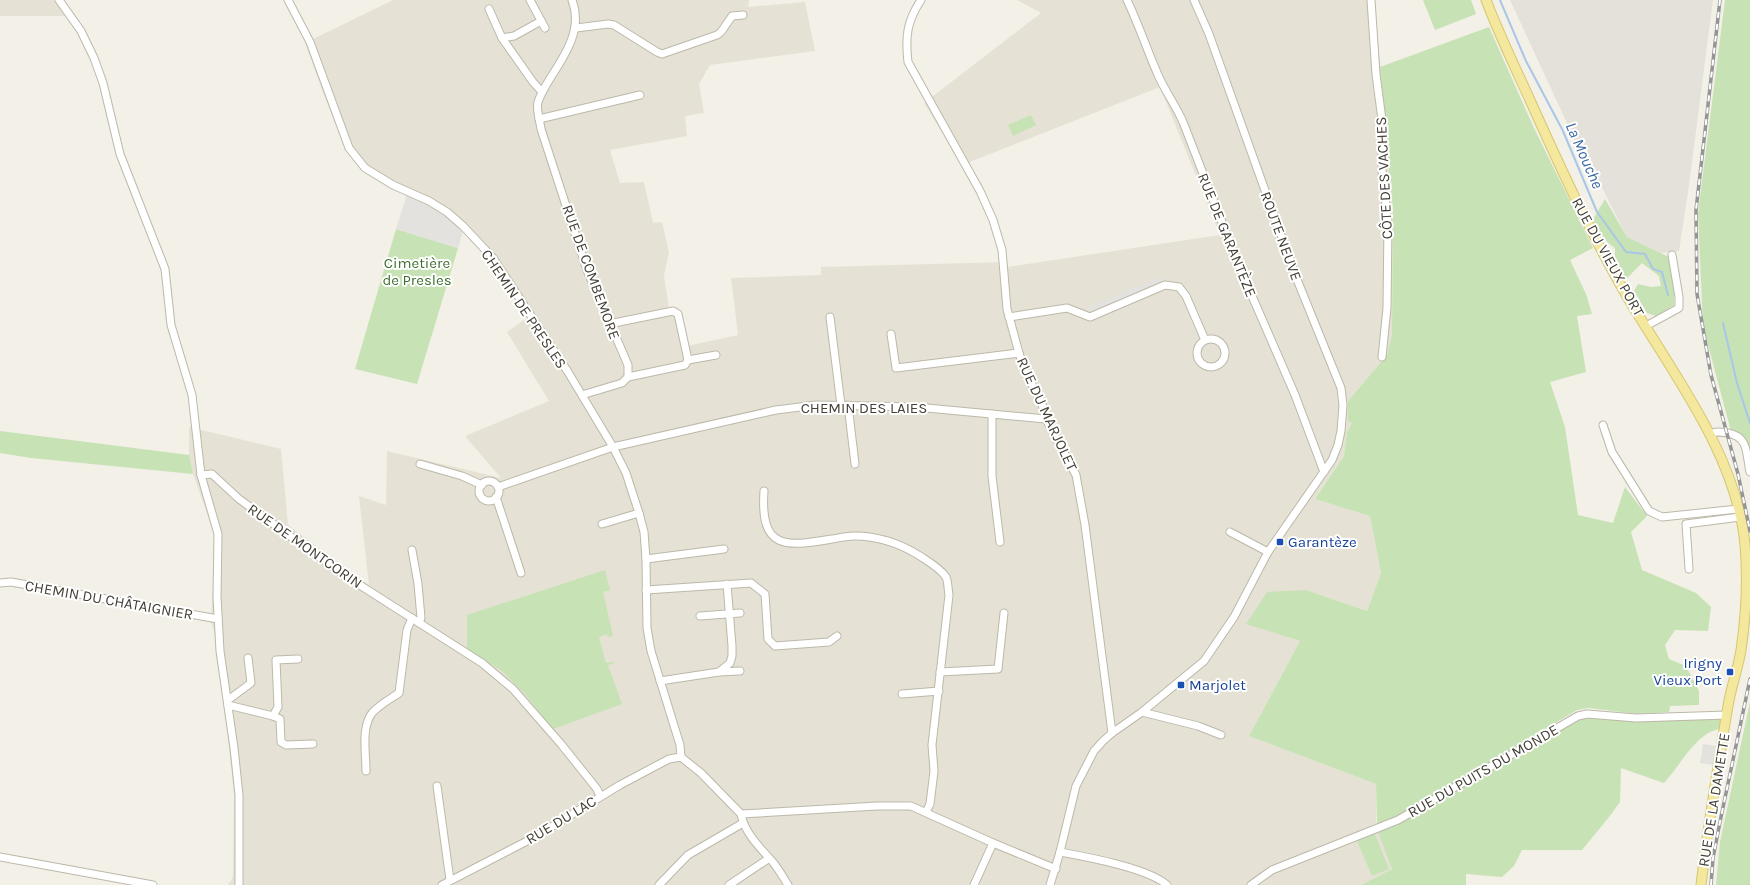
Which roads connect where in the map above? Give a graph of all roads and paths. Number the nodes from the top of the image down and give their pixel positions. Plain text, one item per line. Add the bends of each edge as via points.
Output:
1 (60, 0) edge
2 (288, 0) edge
3 (530, 0) edge
4 (572, 0) edge
5 (922, 0) edge
6 (1127, 0) edge
7 (1194, 0) edge
8 (1371, 0) edge
9 (1486, 0) edge
10 (490, 9) dead end
11 (743, 15) dead end
12 (541, 21) junction
13 (545, 28) dead end
14 (576, 28) junction
15 (502, 38) junction
16 (542, 92) junction
17 (640, 95) dead end
18 (539, 119) junction
19 (1672, 255) dead end
20 (1009, 317) junction
21 (830, 318) dead end
22 (609, 324) junction
23 (1646, 326) junction
24 (891, 334) dead end
25 (1205, 340) dead end
26 (1019, 353) junction
27 (716, 355) dead end
28 (1382, 357) dead end
29 (688, 360) junction
30 (628, 377) junction
31 (582, 395) junction
32 (844, 405) junction
33 (992, 414) junction
34 (1046, 419) junction
35 (1603, 425) dead end
36 (1709, 434) junction
37 (613, 447) junction
38 (420, 464) dead end
39 (855, 464) dead end
40 (1324, 472) junction
41 (1750, 472) edge
42 (201, 475) junction
43 (482, 485) junction
44 (498, 487) junction
45 (764, 491) dead end
46 (496, 497) junction
47 (639, 513) junction
48 (1739, 513) junction
49 (602, 524) dead end
50 (1230, 532) dead end
51 (1000, 542) dead end
52 (724, 549) dead end
53 (412, 550) dead end
54 (1268, 552) junction
55 (646, 559) junction
56 (1689, 569) dead end
57 (521, 573) dead end
58 (0, 583) edge
59 (727, 584) junction
60 (646, 590) junction
61 (1004, 613) dead end
62 (730, 614) junction
63 (740, 614) dead end
64 (700, 616) dead end
65 (412, 618) junction
66 (218, 619) junction
67 (419, 623) junction
68 (837, 636) dead end
69 (248, 658) dead end
70 (298, 659) dead end
71 (740, 671) dead end
72 (719, 672) junction
73 (940, 672) junction
74 (660, 681) junction
75 (939, 691) junction
76 (902, 694) dead end
77 (228, 703) junction
78 (1142, 712) junction
79 (1726, 715) junction
80 (273, 716) junction
81 (1112, 733) junction
82 (1222, 735) dead end
83 (313, 744) dead end
84 (681, 757) junction
85 (366, 771) dead end
86 (437, 786) dead end
87 (600, 796) junction
88 (926, 812) junction
89 (741, 814) junction
90 (743, 823) junction
91 (992, 843) junction
92 (1060, 852) junction
93 (0, 857) edge
94 (768, 859) junction
95 (1056, 869) junction
96 (450, 880) junction
97 (153, 885) edge
98 (240, 885) edge
99 (442, 885) edge
100 (659, 885) edge
101 (729, 885) edge
102 (788, 885) edge
103 (974, 885) edge
104 (1050, 885) edge
105 (1167, 885) edge
106 (1251, 885) edge
107 (1701, 885) edge

1 - 42 street via 81,31 104,83 120,154 164,269 171,325 192,395
2 - 31 street, CHEMIN DE PRESLES via 310,42 349,148 365,168 429,201 463,226 493,258
3 - 12 street
4 - 14 street, RUE DE COMBEMORE
5 - 20 street, RUE DU MARJOLET via 909,23 906,41 908,62 980,191 993,220 1002,250
6 - 40 street, RUE DE GARANTÈZE via 1159,76 1177,107
7 - 40 street, ROUTE NEUVE via 1209,34 1298,283 1341,388 1343,411 1338,445
8 - 28 street, CÔTE DES VACHES via 1382,120 1382,171 1388,223 1387,308
9 - 23 main road, RUE DU VIEUX PORT via 1575,197 1625,292
10 - 15 street
11 - 14 street via 732,16 717,35 662,54 614,25
12 - 13 street
12 - 15 street via 514,36
14 - 16 street, RUE DE COMBEMORE via 571,43
15 - 16 street
16 - 18 street, RUE DE COMBEMORE via 538,103
17 - 18 street
18 - 22 street, RUE DE COMBEMORE via 587,270
19 - 23 street via 1679,308
20 - 25 street via 1067,308 1090,317 1165,285 1179,287 1186,296
20 - 26 street, RUE DU MARJOLET
21 - 32 street
22 - 29 street via 673,311 678,314
22 - 30 street, RUE DE COMBEMORE via 628,365
23 - 36 main road, RUE DU VIEUX PORT
24 - 26 street via 896,368
26 - 34 street, RUE DU MARJOLET
27 - 29 street
29 - 30 street via 685,365
30 - 31 street via 622,383
31 - 37 street, CHEMIN DE PRESLES
32 - 33 street, CHEMIN DES LAIES via 916,407
32 - 37 street, CHEMIN DES LAIES via 816,405 776,410
32 - 39 street
33 - 34 street, CHEMIN DES LAIES
33 - 51 street via 992,476
34 - 81 street, RUE DU MARJOLET via 1077,480
35 - 48 street via 1612,452 1649,511 1662,517
36 - 41 street via 1716,431 1739,436 1744,441
36 - 48 main road, RUE DU VIEUX PORT via 1723,461
37 - 44 street, CHEMIN DES LAIES
37 - 47 street, CHEMIN DE PRESLES via 626,473
38 - 43 street via 462,476
40 - 54 street, ROUTE NEUVE
42 - 65 street, RUE DE MONTCORIN via 212,474 239,499 341,573
42 - 66 street via 218,534
43 - 44 street via 490,482
43 - 46 street via 479,493 483,498 491,500
44 - 46 street
45 - 73 street via 766,529 777,541 798,545 853,536 880,540 905,547 931,563 946,578 949,595
46 - 57 street
47 - 49 street
47 - 55 street, CHEMIN DE PRESLES via 644,532
48 - 56 street via 1686,524
48 - 79 main road, RUE DU VIEUX PORT via 1745,545 1746,606 1741,652
50 - 54 street
52 - 55 street
53 - 67 street via 418,584 421,618
54 - 78 street, ROUTE NEUVE via 1234,617 1204,661
55 - 60 street, CHEMIN DE PRESLES
58 - 66 street, CHEMIN DU CHÂTAIGNIER via 11,582
59 - 60 street
59 - 62 street
59 - 68 street via 751,583 765,594 768,639 775,646 829,642
60 - 74 street, CHEMIN DE PRESLES via 647,628
61 - 73 street via 998,669
62 - 63 street
62 - 64 street
62 - 72 street via 732,656 730,663
65 - 67 street, RUE DE MONTCORIN
65 - 85 street via 407,630 399,693 372,714 365,731
66 - 77 street
67 - 87 street, RUE DE MONTCORIN via 482,664 518,693 588,777
69 - 77 street via 251,683
70 - 80 street via 276,660 278,707
71 - 72 street
72 - 74 street
73 - 75 street
74 - 84 street, CHEMIN DE PRESLES via 680,745
75 - 76 street
75 - 88 street via 932,745 934,771 930,804
77 - 80 street
77 - 98 street via 239,795
78 - 81 street, ROUTE NEUVE
78 - 82 street via 1198,726
79 - 106 street, RUE DU PUITS DU MONDE via 1636,718 1588,714 1578,716 1398,820 1272,870
79 - 107 main road, RUE DE LA DAMETTE
80 - 83 street via 280,719 281,742 286,745
81 - 92 street, ROUTE NEUVE via 1094,752 1076,786
84 - 87 street, RUE DU LAC via 668,759
84 - 89 street via 701,772
86 - 96 street
87 - 96 street, RUE DU LAC via 539,835
88 - 89 street via 911,806 877,806
88 - 91 street
89 - 90 street
90 - 94 street
90 - 100 street via 688,855
91 - 95 street
91 - 103 street
92 - 95 street, ROUTE NEUVE
92 - 105 street via 1145,872
93 - 97 street
94 - 101 street
94 - 102 street
95 - 104 street, ROUTE NEUVE
96 - 99 street, RUE DU LAC

